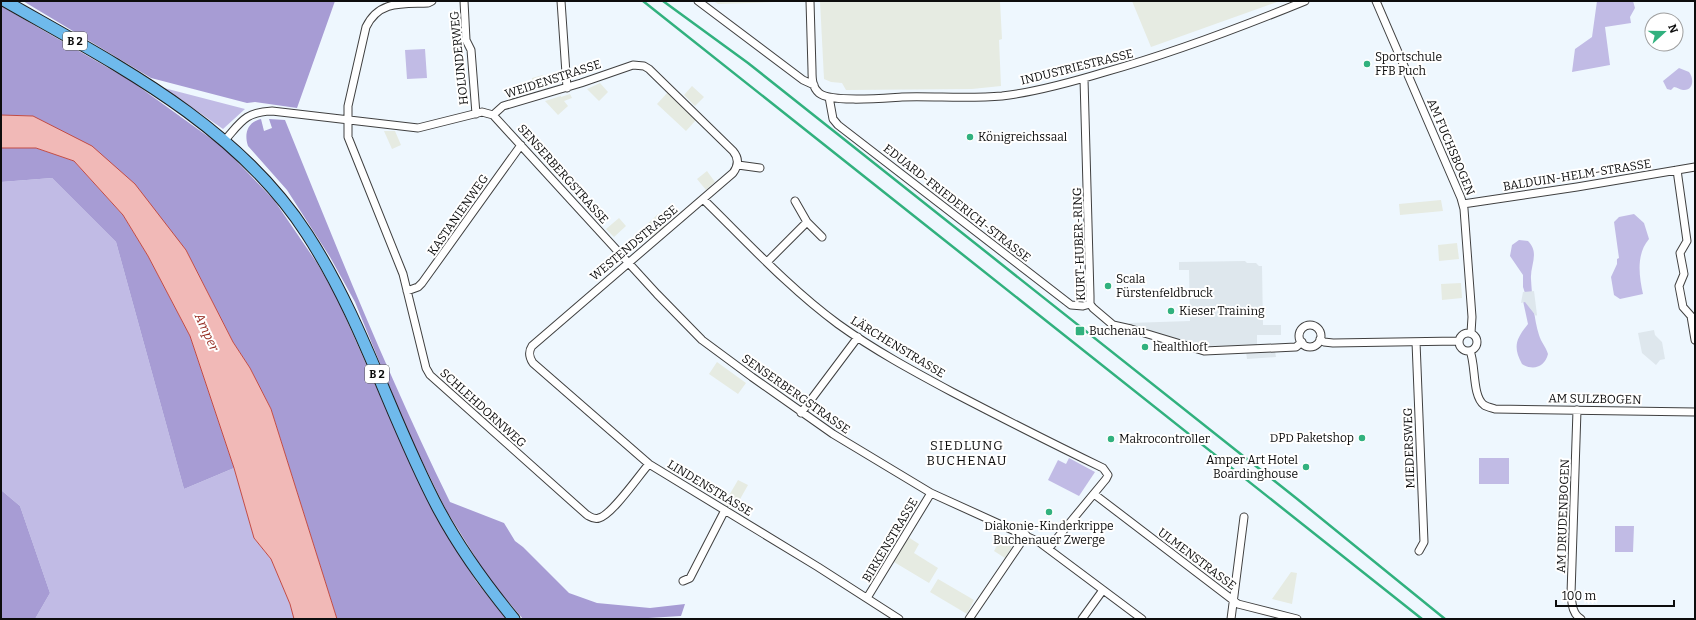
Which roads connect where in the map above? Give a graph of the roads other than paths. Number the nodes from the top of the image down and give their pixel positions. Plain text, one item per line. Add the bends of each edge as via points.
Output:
1 (5, 1) edge
2 (432, 1) edge
3 (464, 1) edge
4 (560, 1) edge
5 (698, 1) edge
6 (810, 1) edge
7 (1305, 1) edge
8 (1376, 1) edge
9 (1084, 79) junction
10 (814, 85) junction
11 (567, 88) junction
12 (829, 97) junction
13 (476, 114) junction
14 (493, 115) junction
15 (347, 120) junction
16 (225, 140) junction
17 (521, 145) junction
18 (738, 165) junction
19 (1695, 167) edge
20 (760, 168) dead end
21 (1677, 170) junction
22 (704, 199) junction
23 (795, 201) dead end
24 (1463, 204) junction
25 (808, 222) junction
26 (822, 237) dead end
27 (767, 262) junction
28 (629, 263) junction
29 (407, 291) junction
30 (1090, 304) junction
31 (1318, 319) dead end
32 (1314, 326) junction
33 (1471, 333) junction
34 (858, 337) junction
35 (1320, 339) junction
36 (1695, 340) edge
37 (1458, 341) junction
38 (1302, 342) junction
39 (1416, 342) junction
40 (1470, 351) junction
41 (529, 353) joint
42 (1577, 410) junction
43 (1695, 412) edge
44 (802, 413) junction
45 (649, 464) junction
46 (931, 493) junction
47 (1094, 494) junction
48 (725, 510) junction
49 (1244, 517) dead end
50 (1026, 535) junction
51 (1049, 548) junction
52 (1419, 551) dead end
53 (683, 581) dead end
54 (1103, 590) junction
55 (867, 598) junction
56 (1234, 601) junction
57 (514, 619) edge
58 (899, 619) edge
59 (969, 619) edge
60 (1082, 619) edge
61 (1142, 619) edge
62 (1231, 619) edge
63 (1297, 619) edge
64 (1581, 619) edge

1 - 16 main road, B 2 via 140,78
2 - 15 street, SCHLEHDORNWEG via 390,5 369,20 353,82
3 - 13 street, HOLUNDERWEG via 466,40 471,50
4 - 11 street
5 - 10 street
6 - 10 street
7 - 9 street, INDUSTRIESTRASSE via 1168,53
8 - 24 street, AM FUCHSBOGEN
9 - 12 street, INDUSTRIESTRASSE via 1002,96
9 - 30 street, KURT-HUBER-RING
10 - 12 street via 819,93
11 - 14 street, WEIDENSTRASSE via 503,106
11 - 18 street, WEIDENSTRASSE via 627,66 644,66 733,151 738,158
12 - 30 street, EDUARD-FRIEDERICH-STRASSE via 838,125 1072,305
13 - 14 street via 487,112
13 - 15 street via 418,128
14 - 17 street, SENSERBERGSTRASSE
15 - 16 street via 272,111 259,112 244,120
15 - 29 street, SCHLEHDORNWEG via 348,137 403,274
16 - 57 main road, B 2 via 288,208 323,259 342,294 440,510 484,581
17 - 28 street, SENSERBERGSTRASSE
17 - 29 street, KASTANIENWEG via 422,283
18 - 20 street
18 - 22 street, WESTENDSTRASSE via 733,173
19 - 21 street, BALDUIN-HELM-STRASSE
21 - 24 street, BALDUIN-HELM-STRASSE
21 - 36 street via 1687,241 1680,252 1684,274 1679,286 1683,307 1691,316
22 - 27 street, LÄRCHENSTRASSE
22 - 28 street, WESTENDSTRASSE
23 - 25 street
24 - 33 street, AM FUCHSBOGEN
25 - 26 street
25 - 27 street
27 - 34 street, LÄRCHENSTRASSE via 814,304
28 - 41 street, WESTENDSTRASSE via 532,346
28 - 44 street, SENSERBERGSTRASSE via 702,340
29 - 45 street, SCHLEHDORNWEG via 426,368 430,375 587,515 597,519 606,514
30 - 38 street, KURT-HUBER-RING via 1113,325 1204,351 1296,347
31 - 32 street
32 - 35 street via 1320,333
32 - 38 street via 1308,325 1301,330
33 - 37 street via 1461,335
33 - 40 street via 1477,342
34 - 44 street
34 - 47 street, LÄRCHENSTRASSE via 924,377 1103,468 1108,475
35 - 38 street via 1312,346 1306,346
35 - 39 street via 1333,343
37 - 39 street
37 - 40 street via 1462,349
39 - 52 street, MIEDERSWEG via 1424,542
40 - 42 street, AM SULZBOGEN via 1476,388 1479,400 1483,404 1495,409
41 - 45 street, LINDENSTRASSE via 533,363
42 - 43 street, AM SULZBOGEN
42 - 64 street, AM DRUDENBOGEN via 1571,594 1574,613
44 - 46 street, SENSERBERGSTRASSE
45 - 48 street, LINDENSTRASSE
46 - 50 street, SENSERBERGSTRASSE
46 - 55 street, BIRKENSTRASSE
47 - 51 street
47 - 56 street, ULMENSTRASSE
48 - 53 street via 690,578
48 - 55 street, LINDENSTRASSE
49 - 56 street
50 - 51 street, SENSERBERGSTRASSE
50 - 59 street
51 - 54 street, SENSERBERGSTRASSE
54 - 60 street
54 - 61 street, SENSERBERGSTRASSE
55 - 58 street, LINDENSTRASSE
56 - 62 street
56 - 63 street, ULMENSTRASSE

